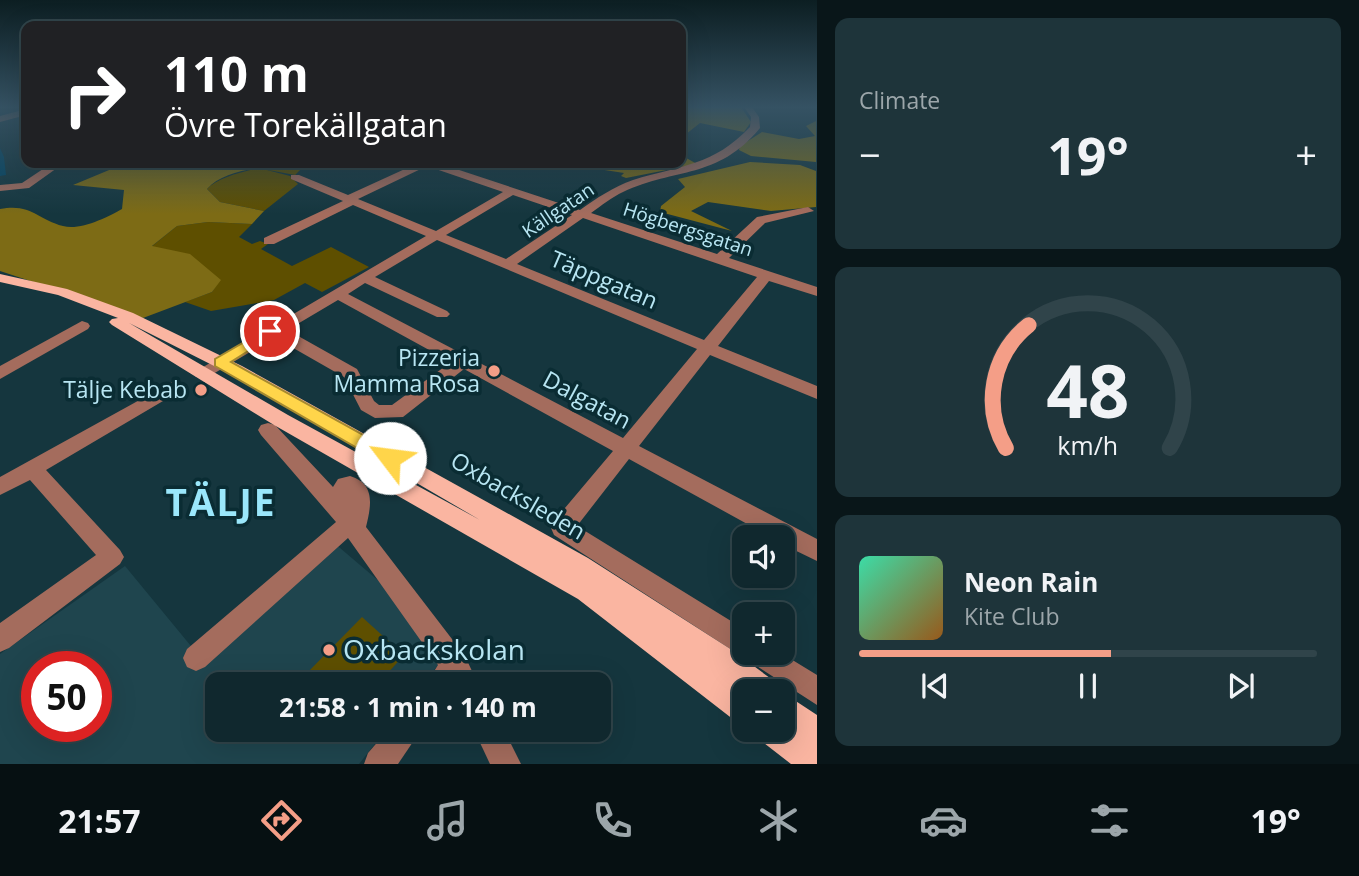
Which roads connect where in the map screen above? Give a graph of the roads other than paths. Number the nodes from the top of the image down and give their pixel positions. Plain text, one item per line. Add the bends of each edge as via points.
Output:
1 (738, 143) edge
2 (52, 168) edge
3 (417, 168) edge
4 (442, 168) edge
5 (295, 177) dead end
6 (0, 188) edge
7 (512, 191) junction
8 (351, 200) junction
9 (808, 211) dead end
10 (583, 214) junction
11 (437, 235) junction
12 (269, 241) dead end
13 (720, 259) junction
14 (508, 264) junction
15 (766, 275) junction
16 (363, 277) junction
17 (0, 278) edge
18 (0, 287) edge
19 (817, 292) edge
20 (336, 293) junction
21 (442, 314) dead end
22 (82, 326) dead end
23 (294, 341) dead end
24 (709, 349) junction
25 (220, 362) junction
26 (463, 362) junction
27 (0, 373) edge
28 (201, 373) junction
29 (174, 387) dead end
30 (817, 393) edge
31 (268, 429) dead end
32 (626, 449) junction
33 (32, 468) junction
34 (0, 487) edge
35 (352, 526) junction
36 (817, 551) edge
37 (732, 636) edge
38 (0, 639) edge
39 (196, 659) dead end
40 (776, 665) edge
41 (449, 672) edge
42 (749, 679) edge
43 (817, 691) edge
44 (732, 701) edge
45 (795, 716) edge
46 (817, 733) edge
47 (396, 742) edge
48 (494, 742) edge
49 (786, 742) edge
50 (379, 764) edge
51 (506, 764) edge
52 (815, 764) edge

1 - 10 street, Källgatan via 714,163 633,183
2 - 6 street via 25,186
3 - 8 street
4 - 7 street, Högbergsgatan
5 - 8 street, Täppgatan
7 - 10 street, Högbergsgatan
7 - 11 street
8 - 11 street, Täppgatan
8 - 12 street
9 - 13 street via 761,220
10 - 13 street, Högbergsgatan
10 - 14 street, Källgatan
11 - 14 street, Täppgatan
11 - 16 street
13 - 15 street, Högbergsgatan
14 - 24 street, Täppgatan
15 - 19 street, Högbergsgatan
15 - 24 street
16 - 20 street
16 - 21 street
17 - 25 main road, Oxbacksleden via 62,292 128,316
18 - 28 main road via 52,297 117,322
20 - 25 street
20 - 26 street, Dalgatan
22 - 27 street
23 - 26 street via 351,373 366,405 383,412 396,412
24 - 30 street, Täppgatan
24 - 32 street
25 - 28 street
25 - 42 main road, Oxbacksleden via 580,566
26 - 32 street, Dalgatan
28 - 44 main road via 587,591
29 - 33 street
31 - 35 street
32 - 36 street, Dalgatan
32 - 37 street via 562,528
33 - 34 street
33 - 38 street via 112,557
35 - 39 street
35 - 41 street
40 - 43 street
45 - 46 main road
47 - 50 street
48 - 51 street
49 - 52 main road

